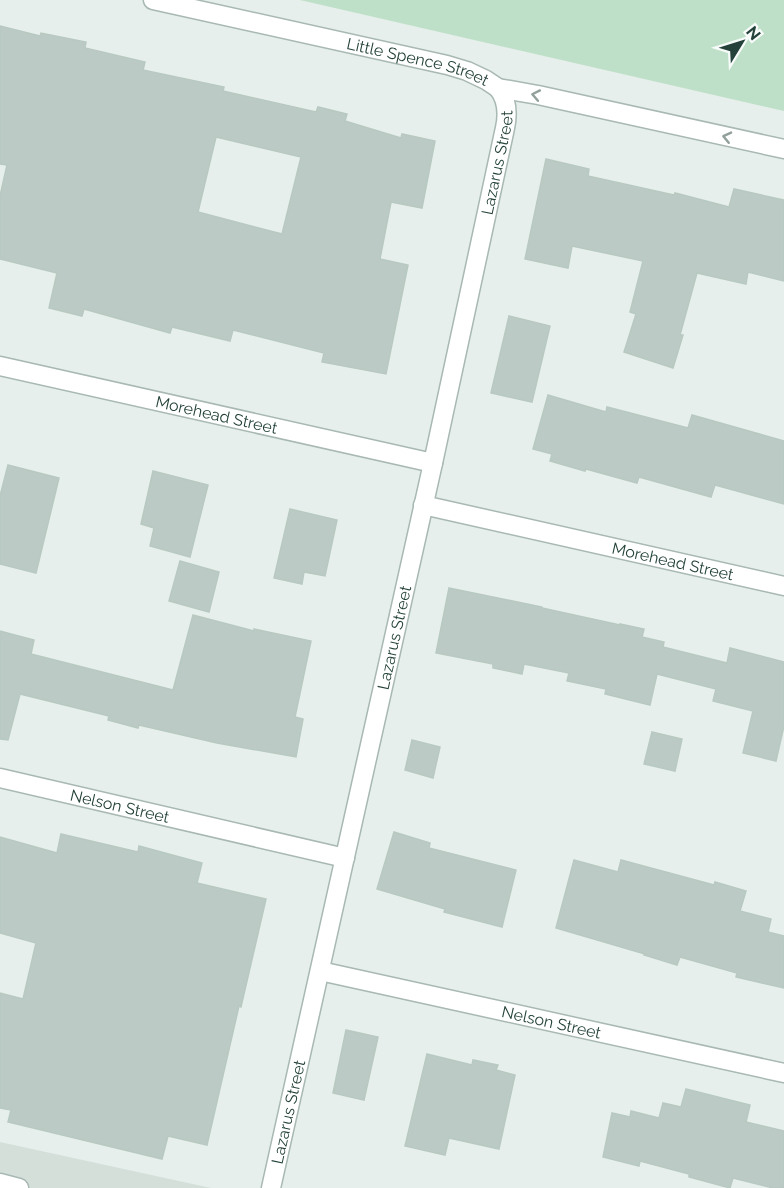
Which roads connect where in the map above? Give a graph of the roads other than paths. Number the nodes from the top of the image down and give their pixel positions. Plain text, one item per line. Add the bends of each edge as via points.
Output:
1 (153, 0) edge
2 (498, 88) junction
3 (784, 149) edge
4 (0, 366) edge
5 (433, 462) junction
6 (423, 505) junction
7 (784, 586) edge
8 (0, 778) edge
9 (345, 858) junction
10 (320, 971) junction
11 (784, 1073) edge
12 (0, 1184) edge
13 (19, 1188) edge
14 (271, 1188) edge

1 - 2 street, Little Spence Street via 447,65
3 -> 2 street, Little Spence Street
2 - 5 street, Lazarus Street via 504,97 507,122
4 - 5 street, Morehead Street
5 - 6 street, Lazarus Street
6 - 7 street, Morehead Street
6 - 9 street, Lazarus Street
8 - 9 street, Nelson Street
9 - 10 street, Lazarus Street
10 - 11 street, Nelson Street
10 - 14 street, Lazarus Street
12 - 13 street

